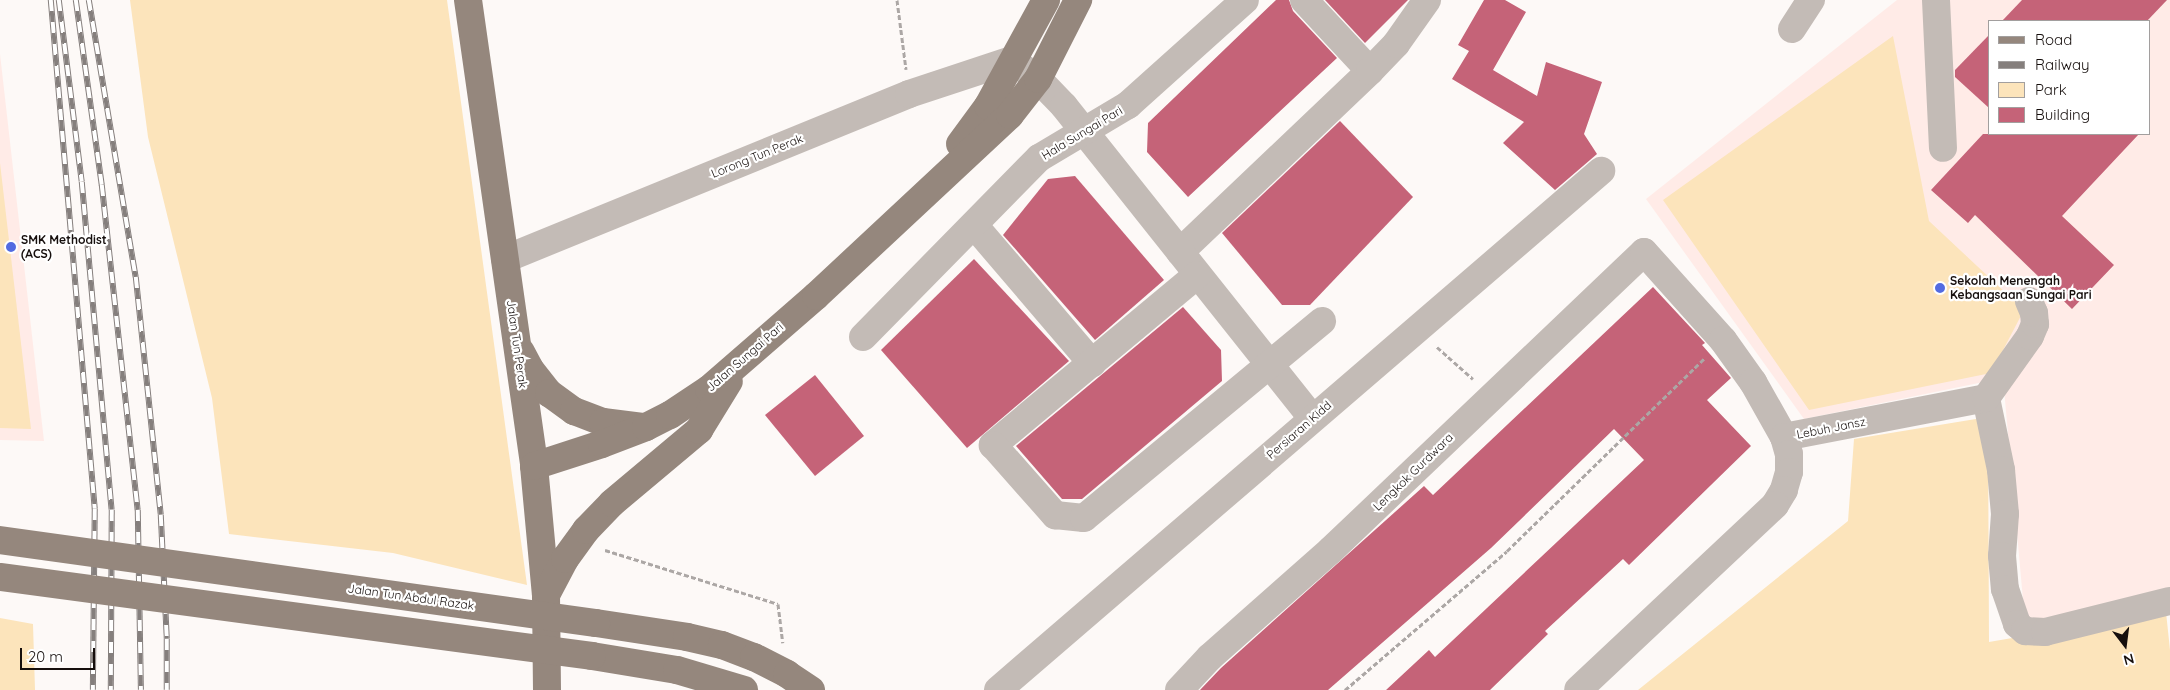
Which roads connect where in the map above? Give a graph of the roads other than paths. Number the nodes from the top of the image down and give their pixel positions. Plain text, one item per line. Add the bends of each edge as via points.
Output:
1 (468, 0) edge
2 (1046, 0) edge
3 (1078, 0) edge
4 (1245, 0) edge
5 (1304, 0) edge
6 (1427, 0) edge
7 (1811, 0) edge
8 (1936, 0) edge
9 (1792, 29) dead end
10 (1012, 60) junction
11 (1370, 71) junction
12 (1038, 79) junction
13 (1085, 131) junction
14 (1943, 148) dead end
15 (1601, 171) dead end
16 (922, 194) junction
17 (974, 225) junction
18 (1180, 252) junction
19 (505, 259) junction
20 (1197, 275) junction
21 (2029, 301) dead end
22 (1322, 321) dead end
23 (863, 337) dead end
24 (516, 342) junction
25 (744, 356) junction
26 (1092, 363) junction
27 (1270, 366) junction
28 (1986, 398) junction
29 (1312, 418) junction
30 (646, 427) junction
31 (1784, 437) junction
32 (534, 466) junction
33 (0, 540) edge
34 (0, 577) edge
35 (546, 596) junction
36 (2169, 601) edge
37 (547, 690) edge
38 (744, 690) edge
39 (811, 690) edge
40 (998, 690) edge
41 (1179, 690) edge
42 (1578, 690) edge

1 - 19 main road, Jalan Tun Perak
2 - 10 main road, Jalan Sungai Pari
3 - 12 main road, Jalan Sungai Pari
4 - 13 street, Hala Sungai Pari via 1128,105
5 - 11 street
6 - 11 street via 1396,44
7 - 9 street
8 - 14 street
10 - 12 street
10 - 16 main road, Jalan Sungai Pari via 988,106
10 - 19 street, Lorong Tun Perak via 910,94
11 - 18 street
12 - 13 street
12 - 16 main road, Jalan Sungai Pari via 1010,115
13 - 17 street, Hala Sungai Pari via 1040,158
13 - 18 street
15 - 29 street, Persiaran Kidd
16 - 25 main road, Jalan Sungai Pari via 816,296
17 - 23 street, Hala Sungai Pari
17 - 26 street
18 - 20 street
19 - 24 main road, Jalan Tun Perak
20 - 26 street
20 - 27 street
21 - 28 street via 2035,324 2030,336
22 - 27 street
24 - 30 main road via 530,369 549,393 574,411 603,422
24 - 32 main road, Jalan Tun Perak
25 - 30 main road, Jalan Sungai Pari via 690,403
25 - 35 main road via 699,430 612,503 565,559
26 - 27 street via 994,445 1055,516 1084,518
27 - 29 street
28 - 31 street, Lebuh Jansz
28 - 36 street via 2001,470 2004,589 2017,624 2026,631 2045,632
29 - 40 street, Persiaran Kidd
30 - 32 main road, Jalan Sungai Pari
31 - 41 street, Lengkok Gurdwara via 1753,382 1723,340 1644,252 1331,550 1210,657
31 - 42 street, Lebuh Jansz via 1789,454 1789,472 1775,505
32 - 35 main road, Jalan Tun Perak
33 - 39 main road, Jalan Tun Abdul Razak, bridge via 688,636 754,657
34 - 38 main road, bridge via 592,656 671,668
35 - 37 main road, Jalan Tun Perak

